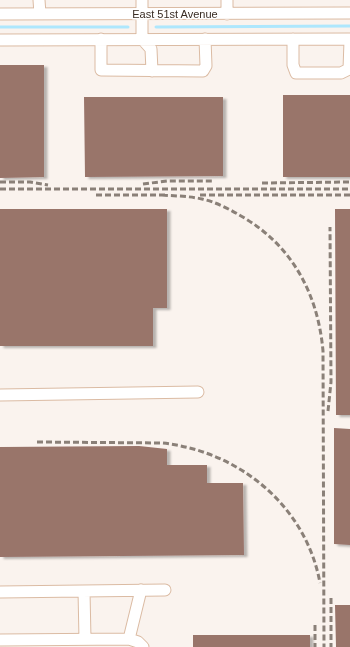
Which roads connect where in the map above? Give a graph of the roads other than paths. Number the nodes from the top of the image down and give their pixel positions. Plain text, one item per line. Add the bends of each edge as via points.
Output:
1 (39, 0) edge
2 (142, 0) edge
3 (227, 0) edge
4 (350, 13) edge
5 (0, 14) edge
6 (40, 14) junction
7 (142, 14) junction
8 (227, 14) junction
9 (101, 39) junction
10 (142, 39) junction
11 (205, 39) junction
12 (293, 39) junction
13 (0, 40) edge
14 (350, 40) edge
15 (152, 71) junction
16 (198, 392) dead end
17 (0, 395) edge
18 (141, 590) junction
19 (166, 590) dead end
20 (84, 591) junction
21 (0, 592) edge
22 (85, 639) junction
23 (129, 639) junction
24 (0, 640) edge
25 (143, 646) edge

1 - 6 street
2 - 7 street
3 - 8 street
4 - 8 street, East 51st Avenue
5 - 6 street, East 51st Avenue
6 - 7 street, East 51st Avenue
7 - 8 street, East 51st Avenue
7 - 10 street
9 - 10 street
9 - 13 street
9 - 15 street via 101,70
10 - 11 street
10 - 15 street via 151,49
11 - 12 street
11 - 15 street via 206,66 203,71
12 - 14 street
12 - 14 street via 293,65 296,73 341,73 349,69
16 - 17 street
18 - 19 street
18 - 20 street
18 - 23 street
20 - 21 street
20 - 22 street
22 - 23 street
22 - 24 street
23 - 25 street

